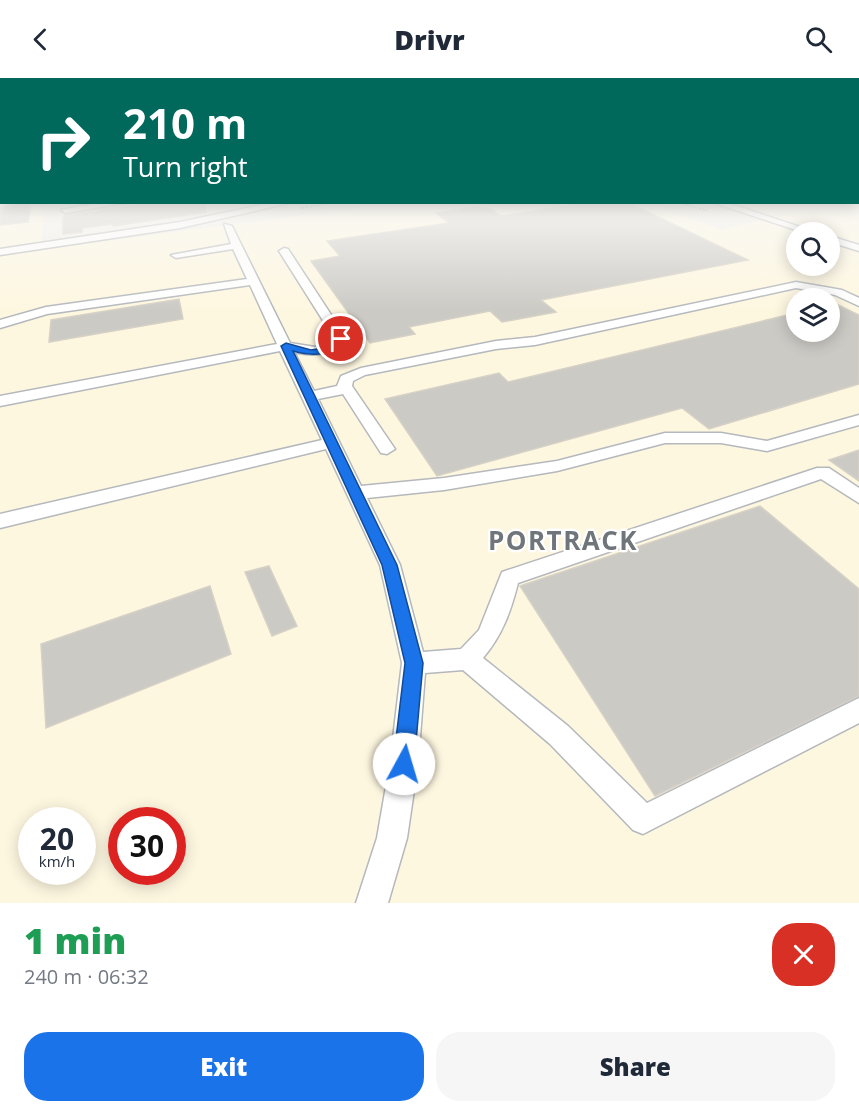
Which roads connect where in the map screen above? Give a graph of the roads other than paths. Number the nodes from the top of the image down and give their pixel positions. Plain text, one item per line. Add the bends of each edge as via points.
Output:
1 (73, 234) edge
2 (141, 234) edge
3 (232, 234) edge
4 (63, 235) dead end
5 (840, 242) edge
6 (237, 246) junction
7 (859, 248) edge
8 (284, 251) dead end
9 (0, 252) edge
10 (176, 255) dead end
11 (253, 281) junction
12 (859, 302) edge
13 (0, 324) edge
14 (286, 346) junction
15 (344, 388) junction
16 (309, 396) junction
17 (0, 401) edge
18 (859, 420) edge
19 (332, 443) junction
20 (387, 449) dead end
21 (355, 493) junction
22 (859, 497) edge
23 (0, 521) edge
24 (467, 659) junction
25 (414, 663) junction
26 (859, 710) edge
27 (372, 903) edge

1 - 4 street
2 - 9 street
3 - 6 street
5 - 7 street
6 - 10 street
6 - 11 street
8 - 14 street via 341,339 326,351 311,353
11 - 13 street via 46,311
11 - 14 street
12 - 15 street via 838,292 796,285 535,341 361,372 346,379
14 - 16 street
14 - 17 street
15 - 16 street
15 - 20 street via 350,391
16 - 19 street
18 - 21 street via 767,446 721,438 665,438 557,466
19 - 21 street
19 - 23 street
21 - 25 street via 390,565
22 - 24 street via 823,472 509,578 487,637
24 - 25 street
24 - 26 street via 523,702 616,788 643,820
25 - 27 street via 392,838

